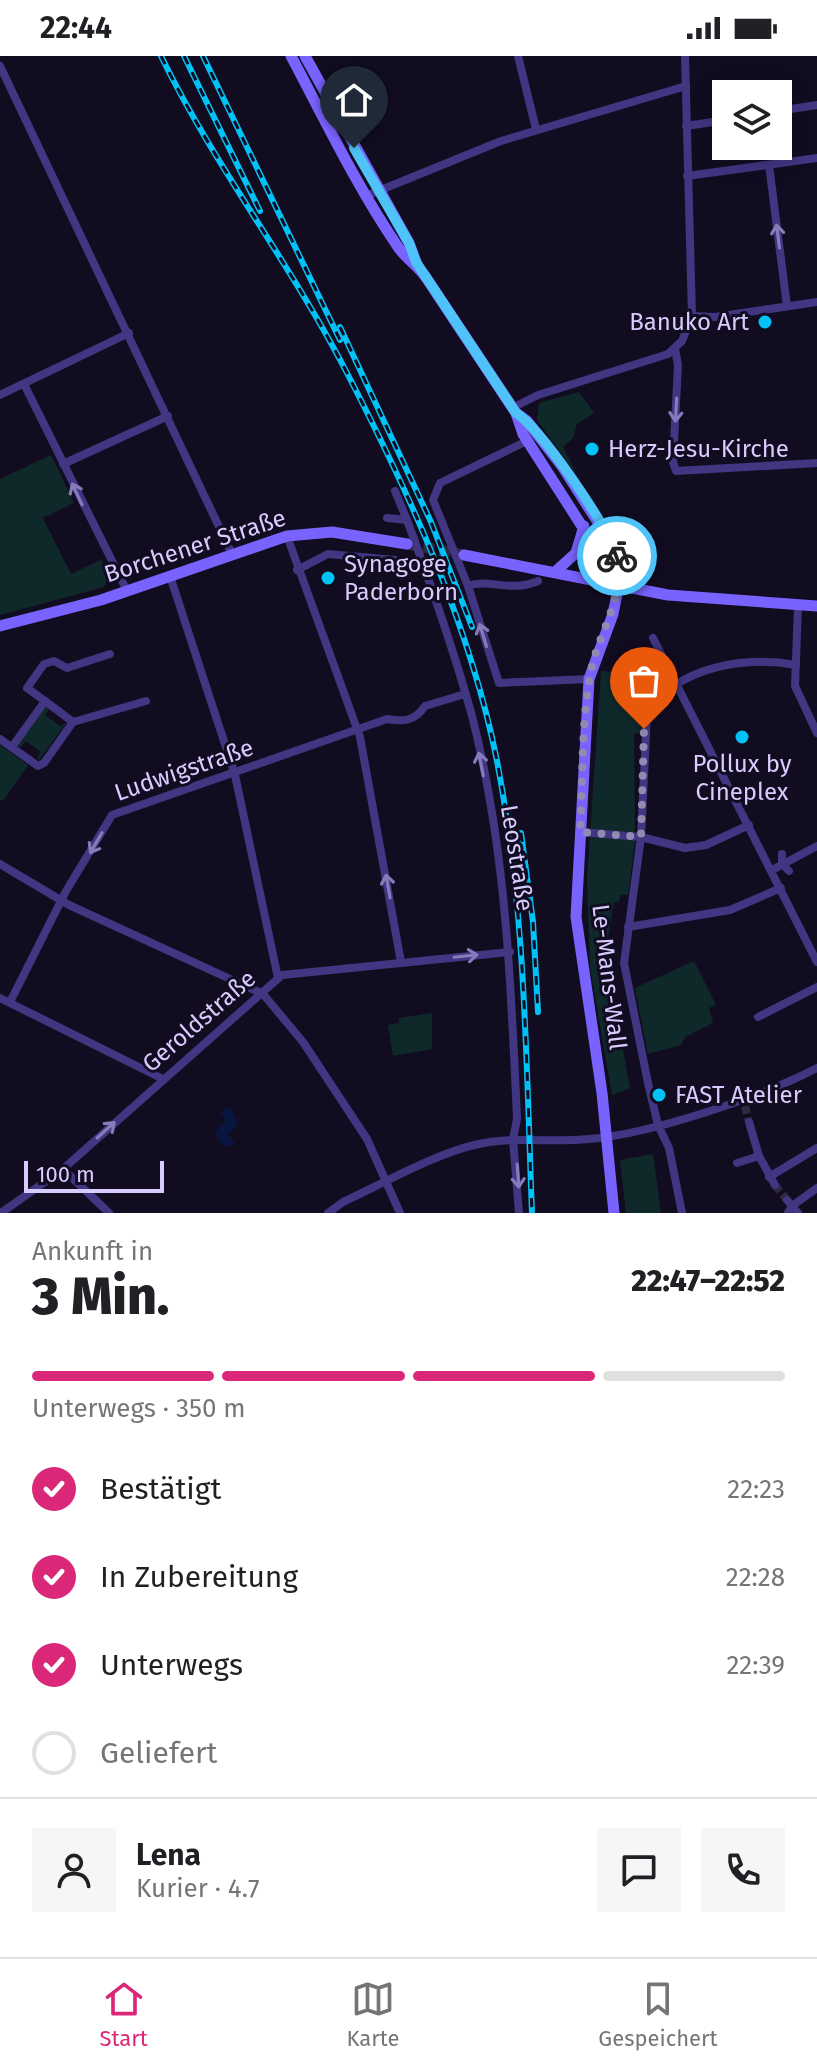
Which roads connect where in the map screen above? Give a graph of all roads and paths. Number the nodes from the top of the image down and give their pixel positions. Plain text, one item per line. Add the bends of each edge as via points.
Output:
1 (291, 56) edge
2 (305, 56) edge
3 (518, 56) edge
4 (685, 56) edge
5 (0, 66) edge
6 (686, 86) junction
7 (817, 105) edge
8 (792, 109) edge
9 (712, 122) edge
10 (686, 126) junction
11 (536, 129) junction
12 (817, 158) edge
13 (769, 165) junction
14 (687, 176) junction
15 (371, 193) junction
16 (817, 302) edge
17 (787, 306) junction
18 (692, 316) junction
19 (129, 333) junction
20 (675, 349) junction
21 (24, 384) junction
22 (1, 394) edge
23 (514, 410) junction
24 (168, 416) junction
25 (527, 441) junction
26 (817, 463) edge
27 (63, 464) junction
28 (395, 491) dead end
29 (387, 518) dead end
30 (407, 520) junction
31 (584, 526) junction
32 (287, 536) junction
33 (407, 544) tunnel mouth
34 (232, 554) junction
35 (464, 555) tunnel mouth
36 (297, 570) junction
37 (557, 570) junction
38 (426, 572) junction
39 (170, 576) junction
40 (538, 581) dead end
41 (619, 584) junction
42 (468, 586) junction
43 (127, 591) junction
44 (798, 605) junction
45 (817, 606) edge
46 (0, 626) edge
47 (653, 638) dead end
48 (110, 654) dead end
49 (796, 665) junction
50 (589, 679) junction
51 (678, 685) junction
52 (465, 694) junction
53 (45, 701) junction
54 (146, 701) dead end
55 (73, 722) junction
56 (358, 731) junction
57 (817, 733) edge
58 (0, 739) edge
59 (12, 747) junction
60 (235, 775) junction
61 (749, 825) junction
62 (580, 832) junction
63 (641, 837) junction
64 (817, 846) edge
65 (782, 854) dead end
66 (0, 864) edge
67 (786, 867) junction
68 (772, 870) junction
69 (781, 888) junction
70 (63, 901) junction
71 (793, 912) junction
72 (782, 918) dead end
73 (799, 923) junction
74 (628, 927) junction
75 (788, 928) dead end
76 (510, 952) junction
77 (816, 956) edge
78 (401, 962) junction
79 (278, 978) junction
80 (817, 987) edge
81 (263, 994) junction
82 (0, 998) edge
83 (10, 1002) junction
84 (758, 1017) dead end
85 (817, 1068) edge
86 (163, 1079) junction
87 (749, 1122) tunnel mouth
88 (658, 1125) junction
89 (606, 1136) junction
90 (513, 1139) junction
91 (816, 1149) edge
92 (759, 1156) junction
93 (737, 1163) dead end
94 (63, 1169) junction
95 (769, 1177) junction
96 (389, 1181) junction
97 (775, 1185) tunnel mouth
98 (817, 1188) edge
99 (791, 1208) edge
100 (1, 1213) edge
101 (109, 1213) edge
102 (328, 1213) edge
103 (400, 1213) edge
104 (519, 1213) edge
105 (614, 1213) edge
106 (682, 1213) edge

1 - 15 main road
2 - 15 main road
3 - 11 street
4 - 6 street
5 - 19 street
6 - 10 street
6 - 11 street
7 - 8 street
9 - 10 street
10 - 14 street
11 - 15 street
12 - 13 street
13 - 14 street
17 -> 13 street
14 - 18 street
15 - 23 main road via 409,243 416,262
16 - 17 street
17 - 18 street
18 - 20 street
19 - 21 street
19 - 24 street
20 - 23 street via 538,395
20 -> 26 street via 676,471
21 - 22 street
21 - 27 street
23 - 25 main road
23 - 41 main road via 545,442 610,541
24 - 27 street
24 - 34 street
25 - 31 main road
25 - 42 street via 440,483 433,500
43 -> 27 street
28 - 30 street, Leostraße
29 - 30 street
30 - 38 street, Leostraße
31 - 37 main road via 576,553
31 - 41 main road
32 - 33 main road, Borchener Straße via 332,532
32 - 34 main road, Borchener Straße
32 - 36 street
34 - 39 main road, Borchener Straße
35 - 37 main road
36 - 38 street via 328,554 395,560
36 - 56 street
37 - 41 main road
38 - 52 street, Leostraße
39 - 43 main road, Borchener Straße
39 - 60 street
40 - 42 street via 509,588
41 - 44 main road via 685,597
41 - 50 main road, Le-Mans-Wall
50 -> 42 street via 499,683
43 - 46 main road, Borchener Straße
44 - 45 main road
44 - 49 street
47 - 51 street
48 - 53 street via 67,668 54,661 44,664 27,688
49 - 51 street via 734,663
49 - 57 street via 795,686
50 - 62 main road, Le-Mans-Wall
51 - 61 street
51 - 63 street via 651,707 644,729
52 - 56 street, Ludwigstraße via 425,706 417,717 387,719
76 -> 52 street, Leostraße via 497,846
53 - 55 street
53 - 59 street
54 - 55 street
55 - 59 street via 38,766
56 - 60 street, Ludwigstraße
78 -> 56 street
58 - 59 street
60 -> 70 street, Ludwigstraße via 112,815
60 - 79 street
61 - 63 street via 699,847 663,845
61 - 68 street
62 - 63 street
62 - 89 main road, Le-Mans-Wall via 578,943
63 - 74 street
64 - 67 street
65 - 67 street
66 - 70 street
67 - 68 street
68 - 69 street
69 - 71 street
69 - 74 street via 730,910
70 - 81 street
70 - 83 street, Ludwigstraße
71 - 72 street
71 - 73 street
73 - 75 street
73 - 77 street
74 - 88 street via 624,963
78 -> 76 street, Geroldstraße
76 - 90 street, Leostraße via 517,1119
78 - 79 street, Geroldstraße via 291,972
79 - 81 street, Geroldstraße
80 - 84 street
81 - 86 street, Geroldstraße
81 - 96 street via 303,1042
82 - 83 street
83 - 86 street
85 - 88 street via 744,1102
94 -> 86 street, Geroldstraße
87 - 92 street
88 - 89 street
88 - 106 street via 669,1148
89 - 90 street
89 - 105 main road, Le-Mans-Wall
90 - 96 street via 474,1145
90 -> 104 street, Leostraße
91 - 95 street
92 - 93 street
92 - 95 street
94 - 100 street, Geroldstraße
94 - 101 street
95 - 97 street
96 - 102 street
96 - 103 street
98 - 99 street

